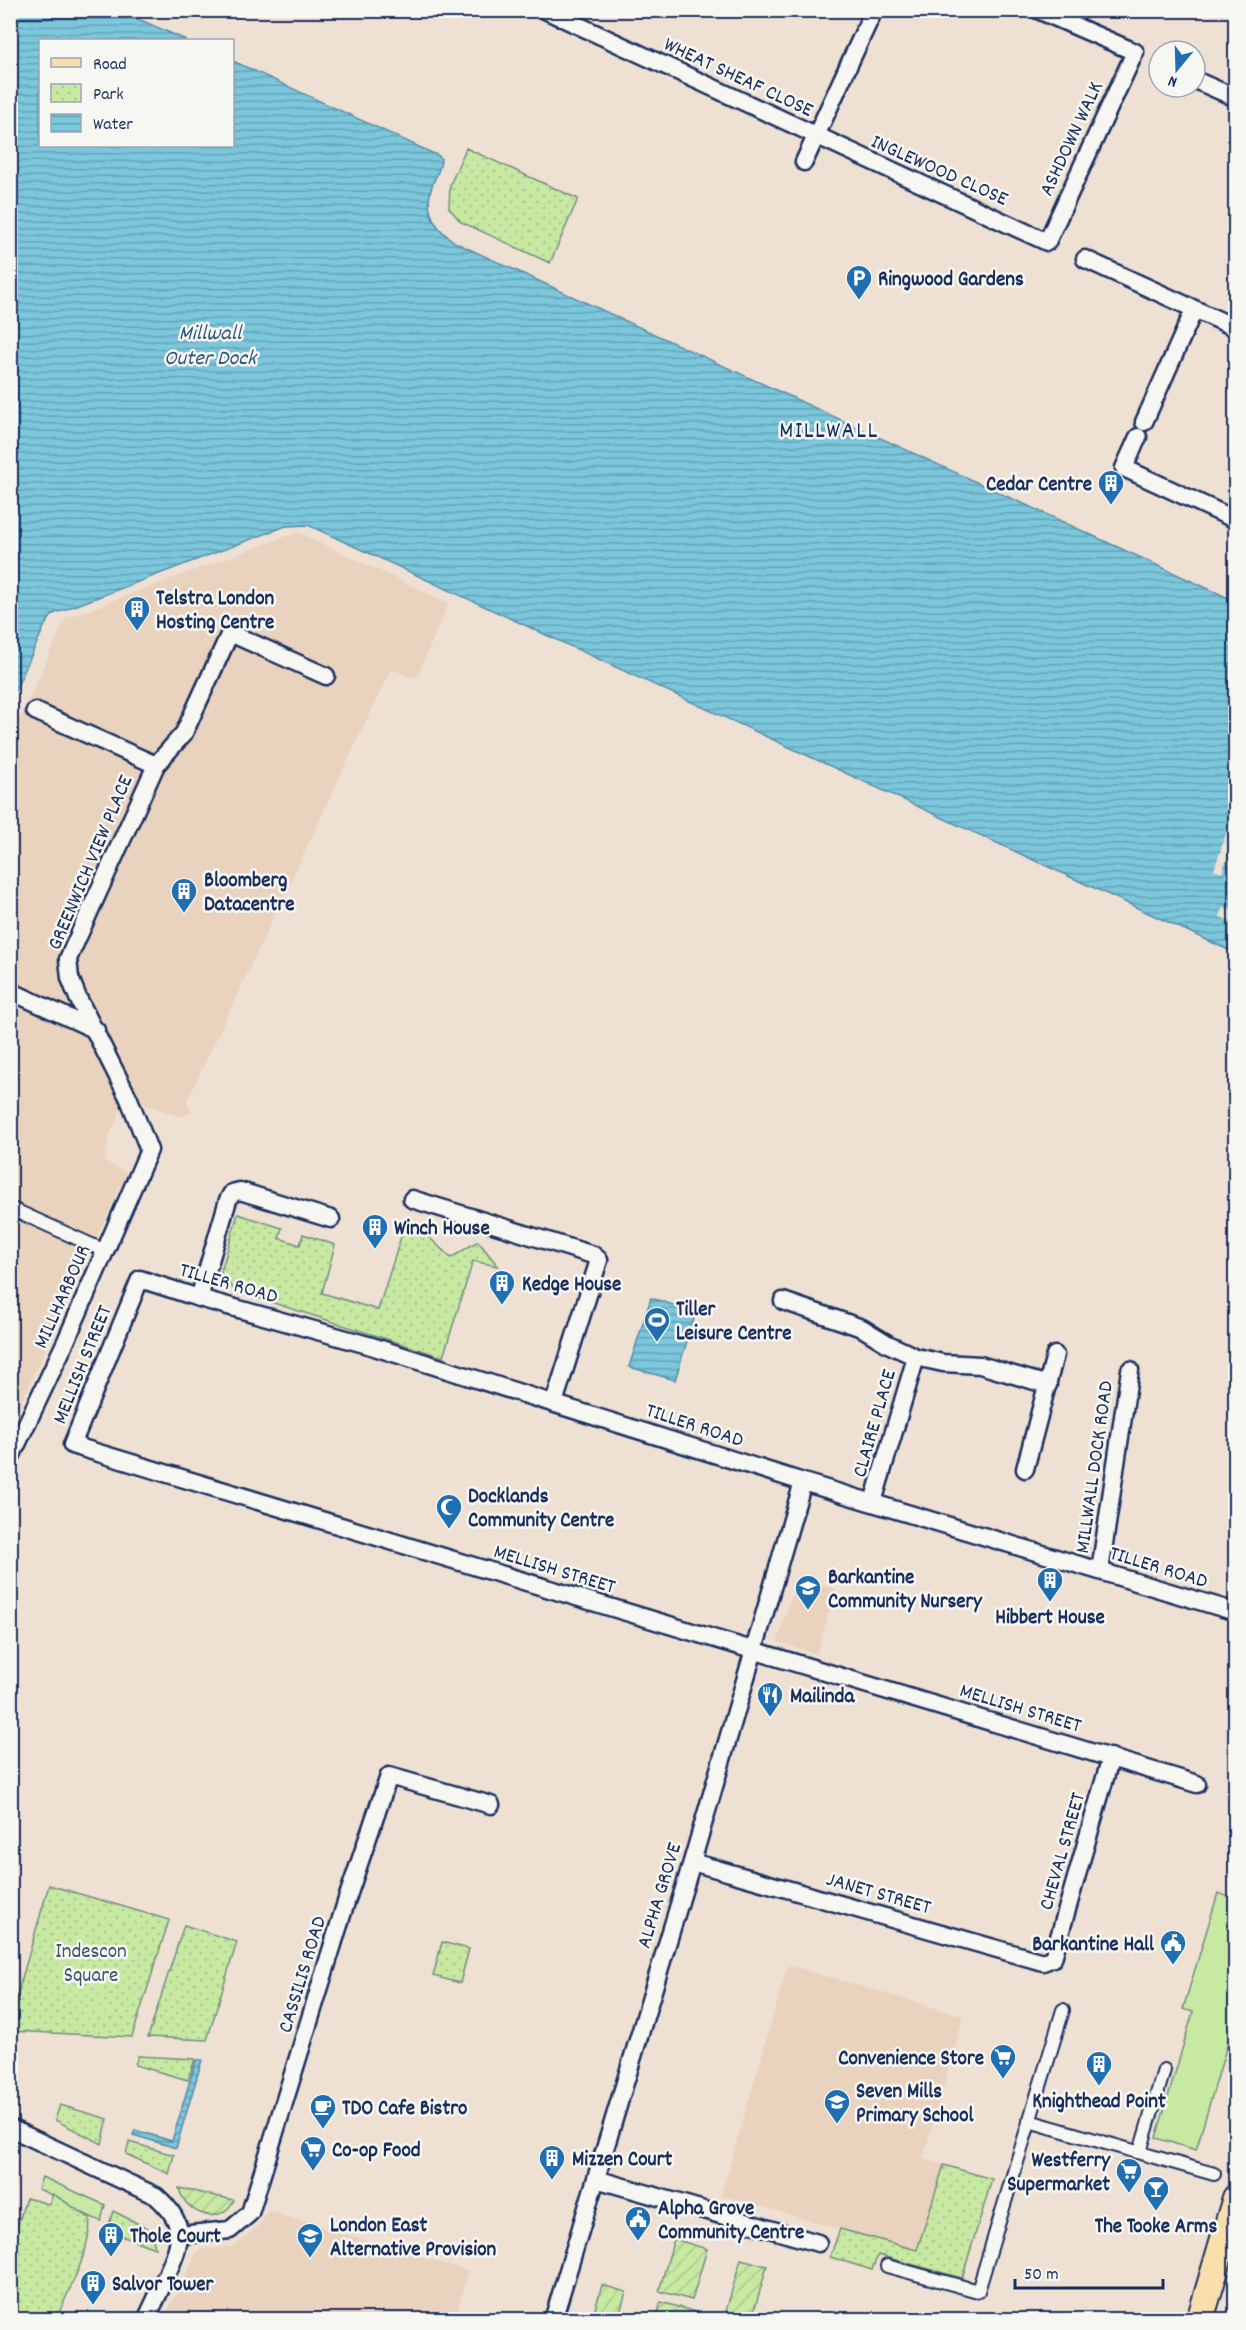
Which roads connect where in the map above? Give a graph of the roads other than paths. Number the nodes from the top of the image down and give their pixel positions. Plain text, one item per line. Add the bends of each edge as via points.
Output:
1 (874, 10) edge
2 (1038, 10) edge
3 (546, 11) edge
4 (1207, 86) edge
5 (1236, 99) edge
6 (816, 137) junction
7 (804, 162) dead end
8 (1047, 242) joint
9 (1085, 259) dead end
10 (1194, 310) junction
11 (1236, 328) edge
12 (1236, 520) edge
13 (326, 676) dead end
14 (35, 711) dead end
15 (156, 765) junction
16 (10, 991) edge
17 (96, 1030) junction
18 (149, 1150) joint
19 (412, 1199) dead end
20 (10, 1208) edge
21 (331, 1219) dead end
22 (105, 1251) junction
23 (140, 1279) joint
24 (199, 1298) junction
25 (783, 1301) dead end
26 (1055, 1355) dead end
27 (916, 1357) junction
28 (1130, 1370) dead end
29 (1048, 1385) junction
30 (554, 1403) junction
31 (10, 1459) edge
32 (1025, 1469) dead end
33 (803, 1482) junction
34 (873, 1502) junction
35 (1100, 1571) junction
36 (1236, 1612) edge
37 (755, 1651) junction
38 (1111, 1757) junction
39 (1197, 1784) dead end
40 (491, 1805) dead end
41 (692, 1862) junction
42 (1053, 1958) joint
43 (1063, 2010) dead end
44 (1164, 2070) dead end
45 (1029, 2121) junction
46 (10, 2128) edge
47 (1140, 2152) junction
48 (1214, 2174) dead end
49 (596, 2179) junction
50 (1236, 2198) edge
51 (180, 2235) junction
52 (818, 2243) dead end
53 (887, 2266) dead end
54 (146, 2319) edge
55 (553, 2319) edge
56 (1200, 2319) edge

1 - 6 street
2 - 8 street, ASHDOWN WALK via 1135,52
3 - 6 street, WHEAT SHEAF CLOSE
4 - 5 street
6 - 7 street
6 - 8 street, INGLEWOOD CLOSE
9 - 10 street
10 - 11 street
10 - 12 street via 1124,468
13 - 15 street, GREENWICH VIEW PLACE via 230,633 184,733
14 - 15 street
15 - 17 street, GREENWICH VIEW PLACE via 68,959 70,978
16 - 17 street
17 - 18 street, GREENWICH VIEW PLACE
18 - 22 street, MILLHARBOUR
19 - 30 street via 593,1255 598,1260
20 - 22 street
21 - 24 street via 240,1191 232,1193
22 - 31 street, MILLHARBOUR
23 - 24 street, TILLER ROAD
23 - 37 street, MELLISH STREET via 72,1445
24 - 30 street, TILLER ROAD
25 - 27 street, CLAIRE PLACE via 862,1328
26 - 29 street
27 - 29 street, CLAIRE PLACE via 980,1365
27 - 34 street, CLAIRE PLACE
28 - 35 street, MILLWALL DOCK ROAD
29 - 32 street
30 - 33 street, TILLER ROAD
33 - 34 street, TILLER ROAD
33 - 37 street, ALPHA GROVE
34 - 35 street, TILLER ROAD
35 - 36 street, TILLER ROAD
37 - 38 street, MELLISH STREET
37 - 41 street, ALPHA GROVE
38 - 39 street, MELLISH STREET
38 - 42 street, CHEVAL STREET
40 - 51 street, CASSILIS ROAD via 389,1776 250,2213 230,2230
41 - 42 street, JANET STREET via 1043,1962
41 - 49 street, ALPHA GROVE
43 - 45 street
44 - 47 street
45 - 47 street
45 - 53 street via 978,2291
46 - 51 street via 156,2196 174,2215
47 - 48 street
49 - 52 street
49 - 55 street, ALPHA GROVE
50 - 56 main road
51 - 54 street via 178,2251

